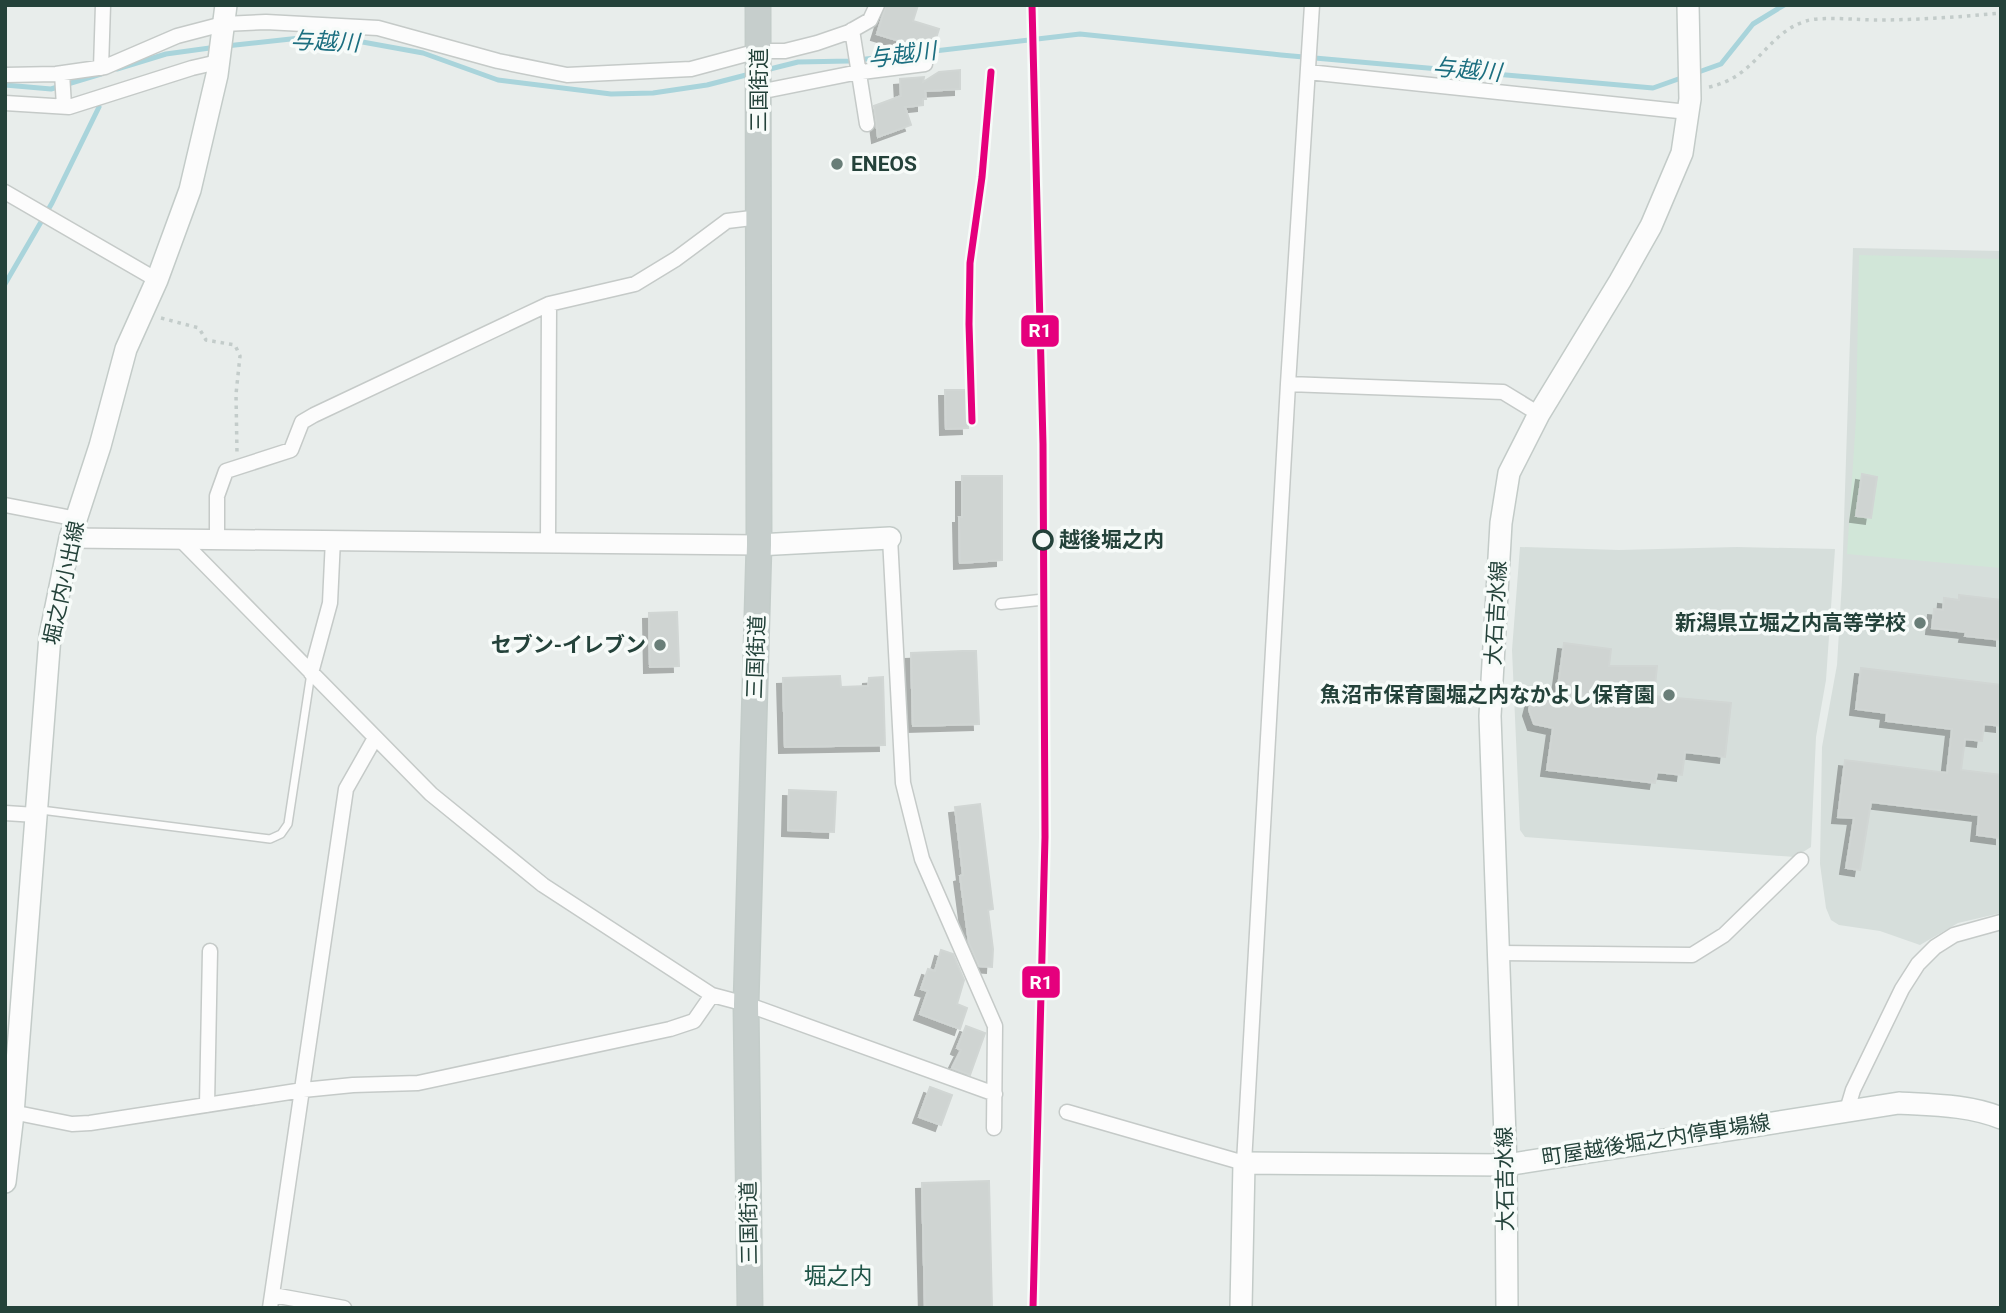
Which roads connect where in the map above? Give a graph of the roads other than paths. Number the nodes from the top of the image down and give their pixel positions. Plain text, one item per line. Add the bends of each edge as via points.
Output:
1 (103, 5) edge
2 (758, 5) edge
3 (877, 5) edge
4 (1312, 5) edge
5 (1688, 5) edge
6 (224, 21) edge
7 (852, 30) junction
8 (758, 51) junction
9 (219, 61) junction
10 (925, 64) dead end
11 (101, 68) junction
12 (860, 71) junction
13 (1308, 72) junction
14 (62, 74) junction
15 (5, 75) edge
16 (759, 92) junction
17 (1689, 101) junction
18 (64, 102) junction
19 (5, 103) edge
20 (867, 124) dead end
21 (5, 192) edge
22 (760, 217) junction
23 (157, 280) junction
24 (549, 304) junction
25 (1287, 384) junction
26 (1539, 414) junction
27 (5, 505) edge
28 (73, 529) junction
29 (180, 538) junction
30 (890, 538) joint
31 (216, 539) junction
32 (333, 539) junction
33 (548, 542) junction
34 (759, 545) junction
35 (1039, 600) dead end
36 (1001, 604) dead end
37 (311, 673) junction
38 (375, 738) junction
39 (5, 813) edge
40 (36, 813) junction
41 (1801, 860) dead end
42 (2001, 922) edge
43 (210, 951) dead end
44 (1498, 953) junction
45 (712, 995) junction
46 (746, 1004) junction
47 (303, 1090) junction
48 (995, 1094) junction
49 (206, 1105) junction
50 (1847, 1110) junction
51 (9, 1112) edge
52 (1067, 1112) dead end
53 (2001, 1118) edge
54 (994, 1128) dead end
55 (1244, 1163) junction
56 (1506, 1164) junction
57 (5, 1182) edge
58 (271, 1302) edge
59 (344, 1308) edge
60 (750, 1308) edge
61 (1241, 1308) edge
62 (1507, 1308) edge

1 - 11 street
2 - 8 highway, 三国街道
3 - 7 street via 870,20
4 - 13 street
5 - 17 main road, 大石吉水線
6 - 8 street via 378,28 567,75 691,69
6 - 9 main road, 堀之内小出線
6 - 11 street
7 - 8 street via 785,51
7 - 12 street
8 - 16 highway, 三国街道
9 - 18 street via 128,89
9 - 23 main road, 堀之内小出線 via 190,190
10 - 12 street
11 - 14 street
12 - 16 street
12 - 20 street
13 - 17 street
13 - 25 street
14 - 15 street
14 - 18 street
16 - 22 highway, 三国街道
17 - 26 main road, 大石吉水線 via 1682,153 1651,226
18 - 19 street
21 - 23 street
22 - 24 street via 727,221 635,284
22 - 34 highway, 三国街道
23 - 28 main road, 堀之内小出線 via 127,349
24 - 31 street via 314,415 302,422 291,450 226,471 217,496
24 - 33 street
25 - 26 street via 1503,392
25 - 55 street
26 - 44 main road, 大石吉水線 via 1509,473 1501,523 1490,716
27 - 28 street
28 - 29 street
28 - 40 main road, 堀之内小出線 via 50,636
29 - 31 street
29 - 37 street
30 - 34 main road
30 - 48 street via 903,783 922,859 995,1026
31 - 32 street
32 - 33 street
32 - 37 street via 330,603
33 - 34 street
34 - 46 highway, 三国街道
35 - 36 street
37 - 38 street
37 - 40 lane via 288,824 281,834 270,839
38 - 45 street via 431,794 542,885
38 - 47 street via 346,789
39 - 40 street
40 - 51 main road, 堀之内小出線
41 - 44 street via 1724,935 1692,955
42 - 50 street via 1954,935 1918,964 1897,998
43 - 49 street
44 - 56 main road, 大石吉水線
45 - 46 street
45 - 47 street via 694,1021 670,1029 418,1083
46 - 48 street
46 - 60 highway, 三国街道
47 - 49 street
47 - 58 street
48 - 54 street
49 - 51 street via 72,1124
50 - 53 main road, 町屋越後堀之内停車場線 via 1899,1103 1948,1106
50 - 56 main road, 町屋越後堀之内停車場線
51 - 57 main road, 堀之内小出線
52 - 55 street
55 - 56 main road, 町屋越後堀之内停車場線
55 - 61 main road
56 - 62 main road, 大石吉水線
58 - 59 street

